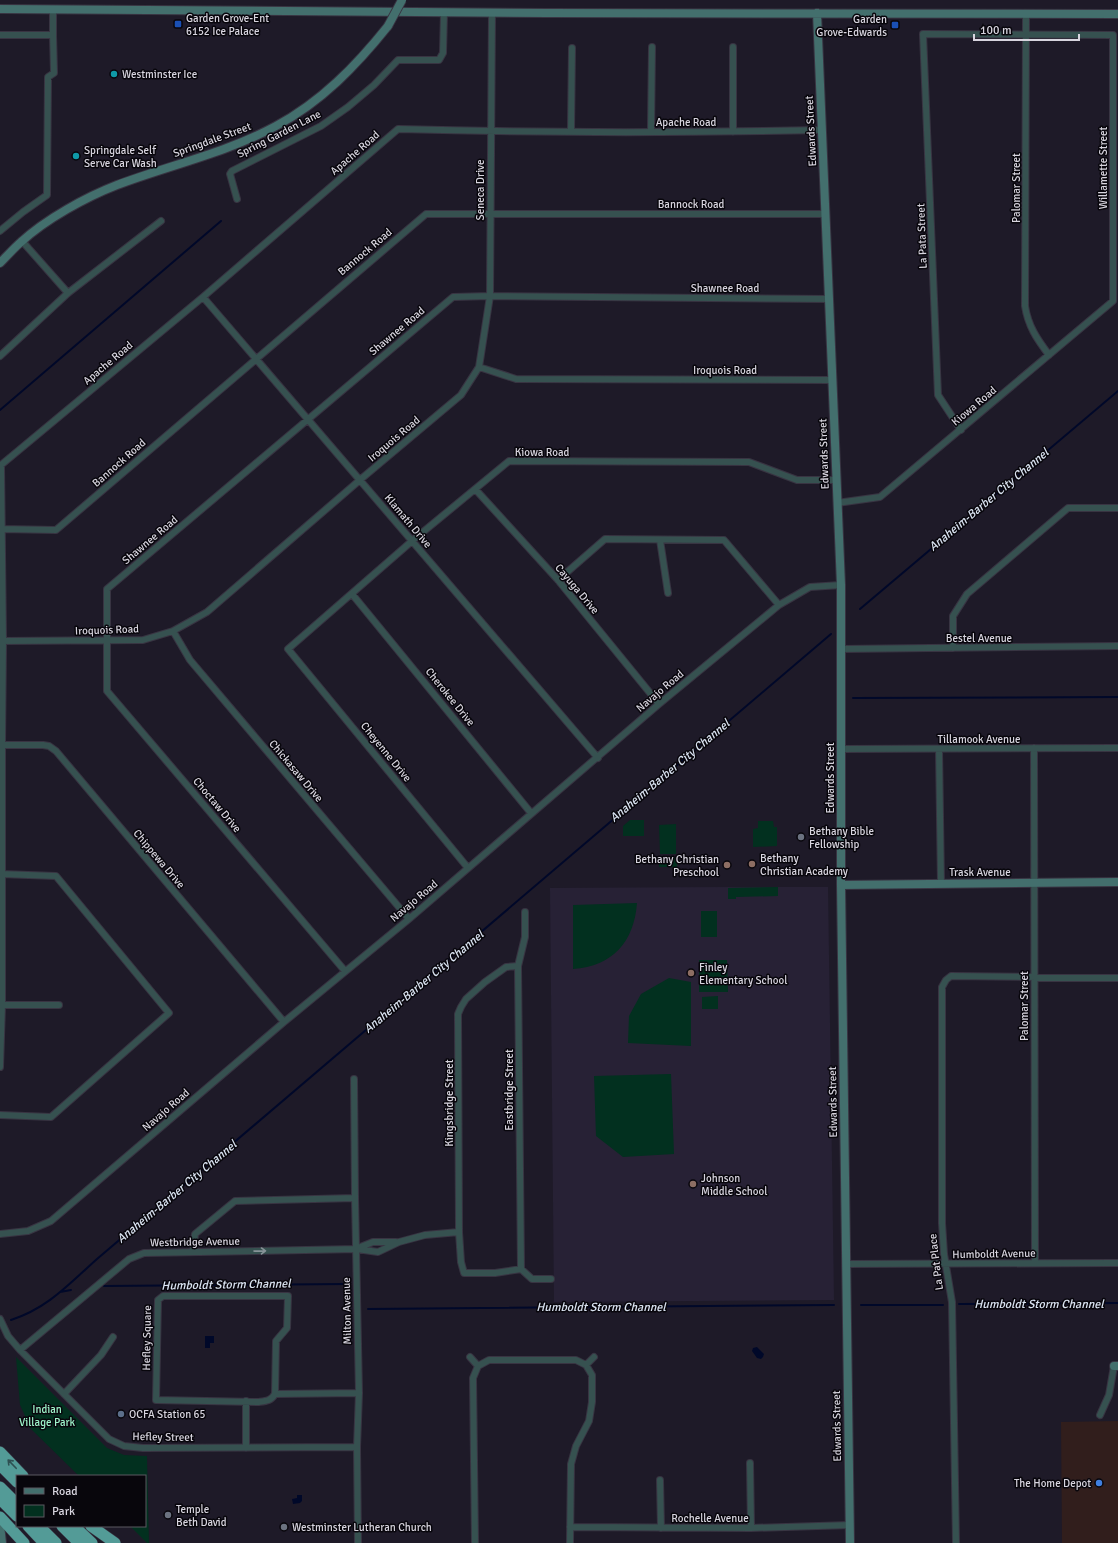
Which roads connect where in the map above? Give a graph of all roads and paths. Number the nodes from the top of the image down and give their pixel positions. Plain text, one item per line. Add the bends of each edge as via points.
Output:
1 (402, 0) edge
2 (0, 9) edge
3 (53, 9) junction
4 (444, 12) junction
5 (492, 12) junction
6 (817, 13) junction
7 (1026, 14) junction
8 (1118, 14) edge
9 (1026, 34) junction
10 (0, 35) edge
11 (53, 35) junction
12 (652, 47) dead end
13 (733, 47) dead end
14 (572, 48) dead end
15 (822, 130) junction
16 (490, 132) junction
17 (571, 132) junction
18 (651, 132) junction
19 (733, 132) junction
20 (237, 198) dead end
21 (825, 214) junction
22 (490, 215) junction
23 (161, 221) dead end
24 (0, 231) edge
25 (22, 241) junction
26 (0, 263) edge
27 (68, 293) junction
28 (490, 296) junction
29 (203, 297) junction
30 (829, 299) junction
31 (1113, 301) joint
32 (0, 356) edge
33 (1049, 356) junction
34 (256, 358) junction
35 (479, 367) junction
36 (832, 380) junction
37 (307, 420) junction
38 (961, 430) junction
39 (361, 479) junction
40 (836, 480) junction
41 (476, 490) junction
42 (837, 503) junction
43 (1118, 508) edge
44 (1, 529) junction
45 (660, 540) junction
46 (412, 541) junction
47 (558, 580) junction
48 (841, 585) junction
49 (668, 593) dead end
50 (352, 594) junction
51 (779, 604) junction
52 (173, 631) junction
53 (2, 641) edge
54 (108, 641) junction
55 (1118, 646) edge
56 (953, 648) junction
57 (288, 649) joint
58 (841, 649) junction
59 (659, 704) junction
60 (2, 745) junction
61 (1034, 748) junction
62 (1118, 748) edge
63 (841, 749) junction
64 (939, 749) junction
65 (598, 758) junction
66 (532, 813) junction
67 (468, 868) junction
68 (1, 874) junction
69 (1118, 882) edge
70 (1034, 883) junction
71 (941, 884) junction
72 (841, 885) junction
73 (525, 912) dead end
74 (409, 919) junction
75 (518, 966) junction
76 (345, 970) junction
77 (1034, 977) junction
78 (1118, 978) edge
79 (2, 1005) junction
80 (59, 1005) dead end
81 (284, 1022) junction
82 (0, 1067) edge
83 (354, 1079) dead end
84 (0, 1115) edge
85 (355, 1198) junction
86 (459, 1232) junction
87 (0, 1234) edge
88 (399, 1242) junction
89 (357, 1249) junction
90 (193, 1252) junction
91 (1035, 1263) junction
92 (1118, 1263) edge
93 (846, 1264) junction
94 (945, 1264) junction
95 (521, 1269) junction
96 (551, 1279) dead end
97 (0, 1319) edge
98 (112, 1337) dead end
99 (20, 1350) junction
100 (470, 1357) dead end
101 (594, 1357) dead end
102 (586, 1365) junction
103 (478, 1366) junction
104 (1116, 1366) edge
105 (359, 1393) junction
106 (64, 1394) junction
107 (275, 1394) junction
108 (246, 1402) junction
109 (1100, 1415) dead end
110 (358, 1447) junction
111 (246, 1448) junction
112 (0, 1452) edge
113 (750, 1463) dead end
114 (0, 1465) edge
115 (22, 1475) edge
116 (660, 1480) dead end
117 (16, 1481) edge
118 (0, 1487) edge
119 (0, 1499) edge
120 (16, 1503) edge
121 (16, 1515) edge
122 (0, 1517) edge
123 (0, 1524) edge
124 (850, 1526) junction
125 (29, 1527) edge
126 (40, 1527) edge
127 (63, 1527) edge
128 (75, 1527) edge
129 (92, 1527) edge
130 (570, 1527) junction
131 (661, 1528) junction
132 (751, 1528) junction
133 (1, 1543) edge
134 (24, 1543) edge
135 (44, 1543) edge
136 (56, 1543) edge
137 (79, 1543) edge
138 (92, 1543) edge
139 (115, 1543) edge
140 (358, 1543) edge
141 (475, 1543) edge
142 (570, 1543) edge
143 (850, 1543) edge
144 (956, 1543) edge

1 - 25 street, Springdale Street, bridge via 388,26 362,58 327,92 302,110 246,141 116,186 70,208
2 - 3 street
3 - 4 street
3 - 11 street
4 - 5 street
4 - 20 street, Spring Garden Lane via 443,53 438,60 398,60 374,85 321,126 232,171 230,174
5 - 6 street
5 - 16 street, Seneca Drive
6 - 7 street
6 - 15 street, Edwards Street
7 - 8 street
7 - 9 street, Palomar Street
9 - 31 street, Willamette Street via 1113,35
9 - 33 street, Palomar Street via 1025,306 1034,335
9 - 38 street, La Pata Street via 923,34 938,396
10 - 11 street
11 - 24 street via 54,73 48,77 47,195
12 - 18 street
13 - 19 street
14 - 17 street
15 - 19 street, Apache Road
15 - 21 street, Edwards Street
16 - 17 street, Apache Road
16 - 22 street, Seneca Drive
16 - 29 street, Apache Road via 398,129
17 - 18 street, Apache Road
18 - 19 street, Apache Road
21 - 22 street, Bannock Road
21 - 30 street, Edwards Street
22 - 28 street, Seneca Drive
22 - 34 street, Bannock Road via 426,214
23 - 27 street
25 - 26 street, Springdale Street
25 - 27 street
27 - 32 street
28 - 30 street, Shawnee Road
28 - 35 street, Seneca Drive
28 - 37 street, Shawnee Road via 453,297
29 - 34 street, Klamath Drive
29 - 44 street, Apache Road via 1,465
30 - 36 street, Edwards Street
31 - 33 street, Kiowa Road
33 - 38 street, Kiowa Road
34 - 37 street, Klamath Drive
34 - 44 street, Bannock Road via 56,530
35 - 36 street, Iroquois Road via 516,378
35 - 39 street, Iroquois Road via 461,395
36 - 40 street, Edwards Street
37 - 39 street, Klamath Drive
37 - 54 street, Shawnee Road via 108,589
38 - 42 street, Kiowa Road via 880,497
39 - 46 street, Klamath Drive
39 - 52 street, Iroquois Road via 207,612
40 - 41 street, Kiowa Road via 797,480 749,462 509,461
40 - 42 street, Edwards Street
41 - 46 street, Kiowa Road
41 - 47 street, Cayuga Drive
42 - 48 street, Edwards Street
43 - 56 street via 1068,508 967,594 953,616
44 - 53 street
45 - 47 street via 605,539
45 - 49 street
45 - 51 street via 724,540
46 - 50 street, Kiowa Road
46 - 65 street, Klamath Drive
47 - 59 street, Cayuga Drive
48 - 51 street, Navajo Road via 810,587
48 - 58 street, Edwards Street
50 - 57 street, Kiowa Road
50 - 66 street, Cherokee Drive
51 - 59 street, Navajo Road
52 - 54 street, Iroquois Road via 143,640
52 - 74 street, Chickasaw Drive via 190,660
53 - 54 street, Iroquois Road
53 - 60 street
54 - 76 street, Choctaw Drive via 107,691
55 - 56 street, Bestel Avenue
56 - 58 street, Bestel Avenue
57 - 67 street, Cheyenne Drive
58 - 63 street, Edwards Street
59 - 65 street, Navajo Road
60 - 68 street
60 - 81 street, Chippewa Drive via 43,744 56,751
61 - 62 street, Tillamook Avenue
61 - 64 street, Tillamook Avenue
61 - 70 street, Palomar Street
63 - 64 street, Tillamook Avenue
63 - 72 street, Edwards Street
64 - 71 street
65 - 66 street, Navajo Road
66 - 67 street, Navajo Road
67 - 74 street, Navajo Road
68 - 79 street
68 - 84 street via 56,876 170,1013 51,1117
69 - 70 street, Trask Avenue
70 - 71 street, Trask Avenue
70 - 77 street, Palomar Street
71 - 72 street, Trask Avenue
72 - 93 street, Edwards Street
73 - 75 street, Eastbridge Street via 525,937
74 - 76 street, Navajo Road
75 - 86 street, Kingsbridge Street via 506,967 485,982 466,998 458,1014
75 - 95 street, Eastbridge Street
76 - 81 street, Navajo Road
77 - 78 street
77 - 91 street, Palomar Street
77 - 94 street, La Pat Place via 951,976 942,988 942,1223
79 - 80 street
79 - 82 street
81 - 87 street, Navajo Road via 51,1221 28,1231
83 - 85 street, Milton Avenue
85 - 89 street, Milton Avenue
85 - 90 street via 235,1201 195,1234
86 - 88 street, Westbridge Avenue via 425,1235
86 - 95 street, Kingsbridge Street via 460,1262 464,1273 495,1273
88 - 89 street, Westbridge Avenue via 373,1242
88 - 89 street, Westbridge Avenue via 378,1252
90 -> 89 street, Westbridge Avenue
89 - 105 street, Milton Avenue
90 - 99 street, Westbridge Avenue via 144,1253 129,1259
91 - 92 street, Humboldt Avenue
91 - 94 street, Humboldt Avenue
93 - 94 street, Humboldt Avenue
93 - 124 street, Edwards Street
94 - 144 street, La Pat Place via 952,1304
95 - 96 street via 532,1279
97 - 99 street, Hefley Street via 8,1336
98 - 106 street via 101,1355
99 - 106 street, Hefley Street
100 - 103 street
101 - 102 street
102 - 103 street via 576,1360 490,1360
102 - 130 street via 592,1375 592,1402 589,1421 572,1455
103 - 141 street via 473,1378
104 - 109 street via 1109,1395
105 - 107 street, Hefley Square
105 - 110 street, Milton Avenue
106 - 111 street, Hefley Street via 109,1439 124,1446
107 - 108 street, Hefley Square via 267,1401
107 - 108 street, Hefley Square via 276,1341 286,1328 288,1296 163,1296 158,1300 156,1400
108 - 111 street
110 - 111 street, Hefley Street
110 - 140 street, Milton Avenue
115 -> 112 highway
113 - 132 street
114 - 117 highway
116 - 131 street
118 - 120 highway
119 - 121 highway
122 - 134 highway
123 - 133 street
124 - 132 street, Rochelle Avenue
124 - 143 street, Edwards Street
125 - 135 highway
126 - 136 highway
127 - 137 highway
128 - 138 highway
129 - 139 highway
130 - 131 street, Rochelle Avenue
130 - 142 street
131 - 132 street, Rochelle Avenue

